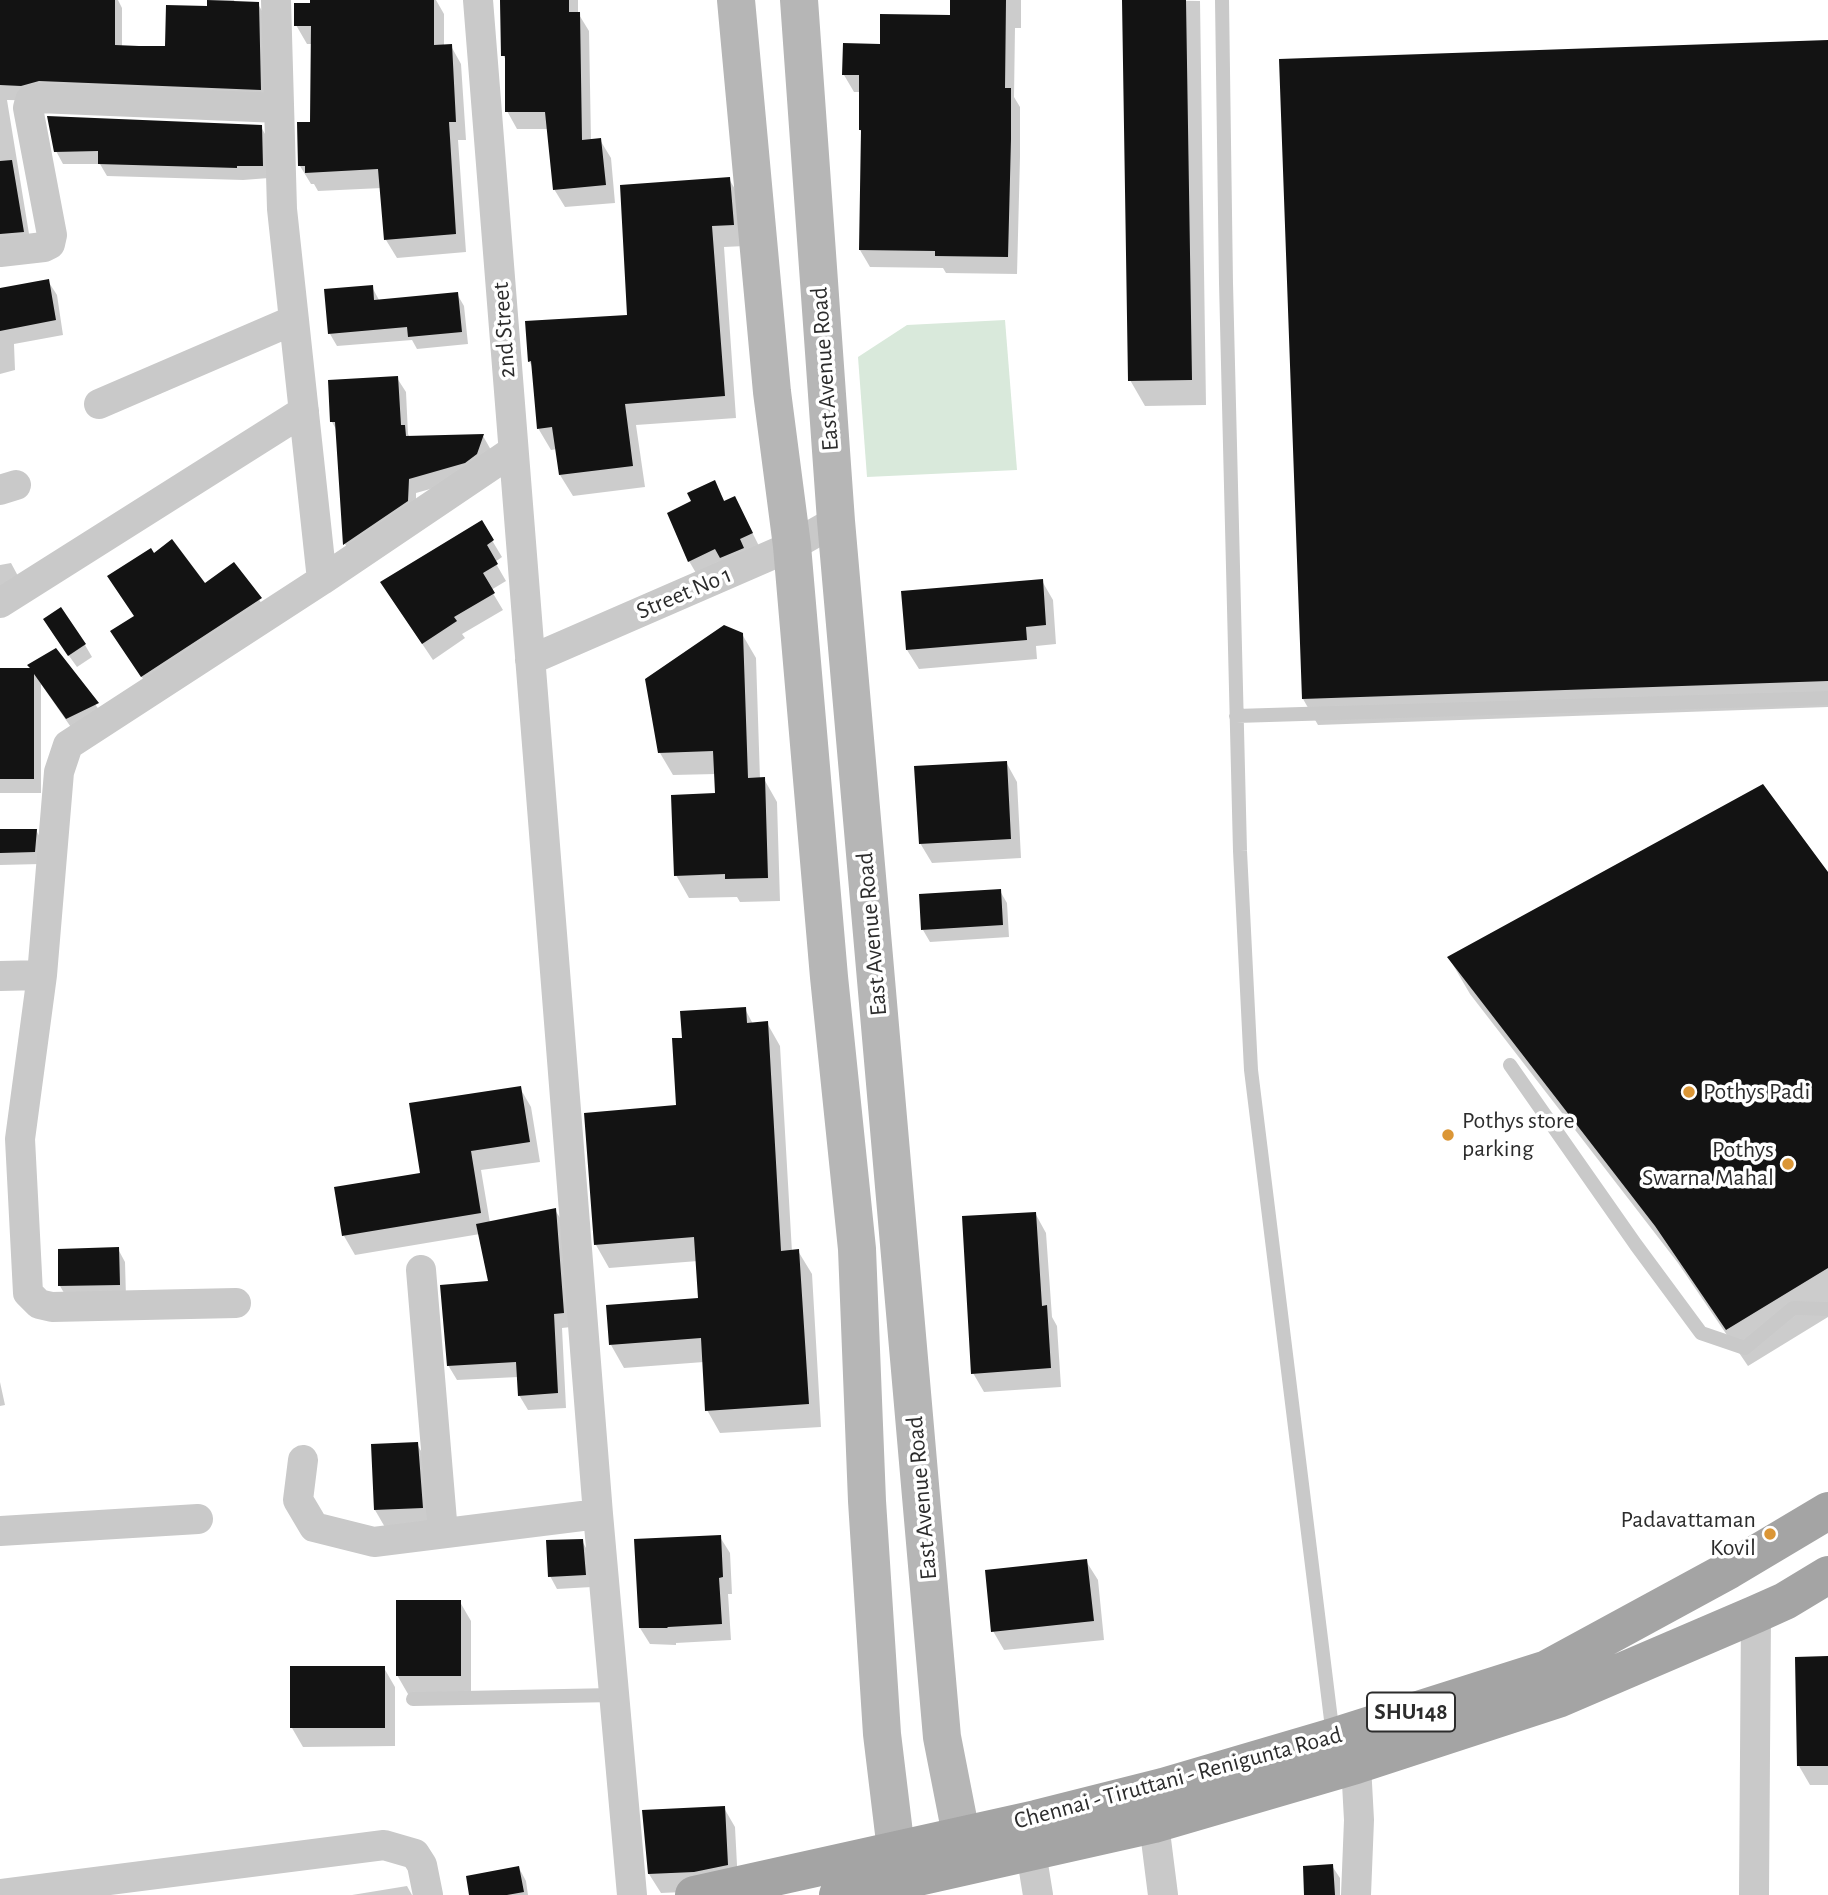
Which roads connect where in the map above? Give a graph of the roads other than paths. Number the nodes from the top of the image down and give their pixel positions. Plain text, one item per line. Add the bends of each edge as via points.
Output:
1 (275, 0) edge
2 (478, 0) edge
3 (736, 0) edge
4 (799, 0) edge
5 (1222, 0) edge
6 (279, 108) junction
7 (0, 252) edge
8 (294, 320) junction
9 (99, 404) dead end
10 (304, 411) junction
11 (513, 451) junction
12 (836, 521) junction
13 (792, 546) junction
14 (322, 580) junction
15 (0, 603) edge
16 (530, 660) junction
17 (1828, 698) edge
18 (1236, 716) junction
19 (42, 975) junction
20 (0, 976) edge
21 (1510, 1065) dead end
22 (421, 1270) dead end
23 (236, 1303) dead end
24 (1828, 1310) edge
25 (303, 1460) dead end
26 (1828, 1511) edge
27 (598, 1514) junction
28 (198, 1519) dead end
29 (0, 1531) edge
30 (443, 1533) junction
31 (0, 1545) edge
32 (1828, 1575) edge
33 (1756, 1614) junction
34 (614, 1695) junction
35 (413, 1699) dead end
36 (1345, 1751) junction
37 (1154, 1824) junction
38 (964, 1849) junction
39 (1031, 1852) junction
40 (877, 1881) edge
41 (0, 1894) edge
42 (428, 1895) edge
43 (632, 1895) edge
44 (694, 1895) edge
45 (1038, 1895) edge
46 (1163, 1895) edge
47 (1356, 1895) edge
48 (1754, 1895) edge

1 - 6 street
2 - 11 street, 2nd Street
3 - 13 main road, East Avenue Road via 770,379
4 - 12 main road, East Avenue Road
5 - 18 lane
6 - 7 street via 30,100 52,235 44,247
6 - 8 street via 282,209
8 - 9 street
8 - 10 street
10 - 14 street
10 - 15 street
11 - 14 street
11 - 16 street, 2nd Street
12 - 13 street, Street No 1
12 - 38 main road, East Avenue Road via 942,1737
13 - 16 street, Street No 1
13 - 40 main road, East Avenue Road via 856,1248 881,1734
14 - 19 street via 68,745 59,772
16 - 27 street, 2nd Street
17 - 18 lane
18 - 36 lane via 1251,1070
19 - 20 street
19 - 23 street via 20,1139 28,1293 39,1304 52,1307
21 - 24 lane via 1701,1333 1745,1348 1793,1307
22 - 30 street
25 - 30 street via 298,1500 314,1527 374,1542
26 - 36 main road, Chennai - Tiruttani - Renigunta Road / SHU148 via 1547,1669
27 - 30 street
27 - 34 street, 2nd Street
28 - 29 street
29 - 31 street
32 - 33 main road, Chennai - Tiruttani - Renigunta Road / SHU148
33 - 36 main road, Chennai - Tiruttani - Renigunta Road / SHU148 via 1558,1699
33 - 48 street
34 - 35 lane
34 - 43 street, 2nd Street
36 - 37 main road, Chennai - Tiruttani - Renigunta Road / SHU148
36 - 38 main road, Chennai - Tiruttani - Renigunta Road / SHU148 via 1163,1787 1036,1819
36 - 47 street via 1359,1820
37 - 39 main road, Chennai - Tiruttani - Renigunta Road / SHU148
37 - 46 street
38 - 39 main road, Chennai - Tiruttani - Renigunta Road / SHU148
38 - 40 main road, Chennai - Tiruttani - Renigunta Road / SHU148
39 - 45 street
40 - 44 main road, Chennai - Tiruttani - Renigunta Road / SHU148
41 - 42 street via 384,1845 415,1854

